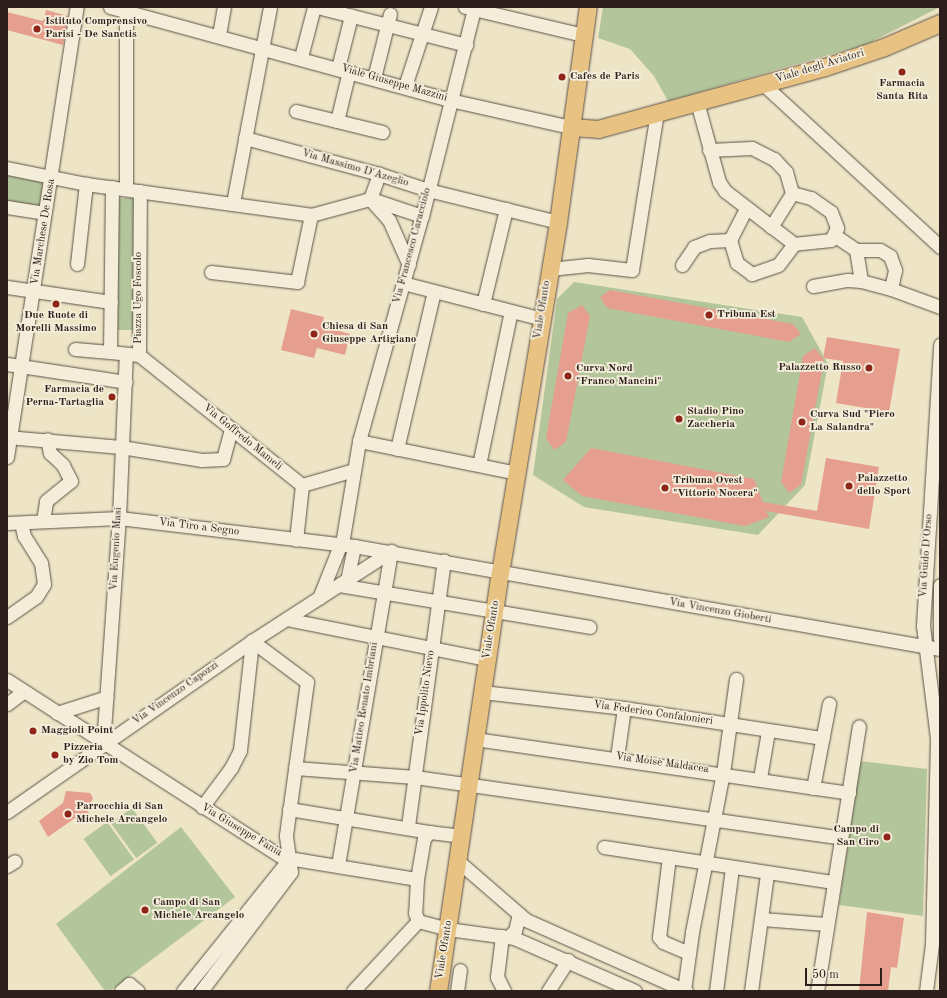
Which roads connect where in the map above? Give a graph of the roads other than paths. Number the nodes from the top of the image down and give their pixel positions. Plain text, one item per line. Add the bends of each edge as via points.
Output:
1 (77, 7) edge
2 (110, 7) edge
3 (224, 7) edge
4 (270, 7) edge
5 (315, 7) edge
6 (431, 7) edge
7 (588, 7) edge
8 (470, 8) edge
9 (126, 11) junction
10 (351, 16) junction
11 (388, 20) junction
12 (940, 23) edge
13 (422, 34) junction
14 (219, 35) junction
15 (583, 35) junction
16 (466, 45) junction
17 (262, 47) junction
18 (301, 58) junction
19 (343, 69) junction
20 (374, 78) junction
21 (764, 84) junction
22 (405, 86) junction
23 (450, 100) junction
24 (697, 102) junction
25 (296, 111) dead end
26 (657, 113) junction
27 (337, 121) junction
28 (571, 127) junction
29 (382, 132) dead end
30 (245, 138) junction
31 (709, 150) junction
32 (7, 168) edge
33 (379, 174) junction
34 (52, 176) junction
35 (86, 184) junction
36 (112, 188) junction
37 (126, 189) junction
38 (428, 190) junction
39 (140, 191) junction
40 (792, 193) junction
41 (370, 199) junction
42 (233, 203) junction
43 (7, 207) edge
44 (746, 208) junction
45 (506, 209) junction
46 (45, 213) junction
47 (311, 215) junction
48 (422, 216) junction
49 (558, 222) junction
50 (771, 227) junction
51 (834, 235) junction
52 (730, 240) junction
53 (794, 244) junction
54 (940, 247) edge
55 (856, 250) junction
56 (77, 264) dead end
57 (409, 265) junction
58 (682, 265) dead end
59 (550, 269) junction
60 (211, 272) dead end
61 (861, 281) junction
62 (403, 283) junction
63 (813, 286) dead end
64 (7, 287) edge
65 (891, 289) junction
66 (35, 291) junction
67 (434, 291) junction
68 (111, 302) junction
69 (483, 304) junction
70 (940, 307) edge
71 (511, 311) junction
72 (542, 319) junction
73 (940, 345) edge
74 (75, 349) dead end
75 (110, 352) junction
76 (126, 354) junction
77 (139, 355) junction
78 (7, 364) edge
79 (22, 366) junction
80 (126, 382) junction
81 (231, 429) junction
82 (8, 436) edge
83 (47, 439) junction
84 (359, 441) junction
85 (121, 447) junction
86 (397, 449) junction
87 (7, 457) edge
88 (479, 465) junction
89 (354, 470) junction
90 (518, 473) junction
91 (302, 485) junction
92 (119, 518) junction
93 (43, 521) junction
94 (7, 523) edge
95 (21, 523) junction
96 (296, 540) junction
97 (347, 545) junction
98 (391, 551) junction
99 (444, 560) junction
100 (500, 573) junction
101 (343, 582) junction
102 (940, 585) edge
103 (384, 594) junction
104 (319, 598) junction
105 (439, 603) junction
106 (495, 612) junction
107 (7, 617) edge
108 (286, 620) junction
109 (589, 627) dead end
110 (940, 633) edge
111 (377, 638) junction
112 (252, 641) junction
113 (925, 647) junction
114 (432, 649) junction
115 (940, 650) edge
116 (487, 659) junction
117 (736, 679) dead end
118 (7, 680) edge
119 (24, 691) junction
120 (482, 692) junction
121 (108, 697) junction
122 (7, 704) edge
123 (829, 704) dead end
124 (624, 708) junction
125 (58, 713) junction
126 (730, 726) junction
127 (859, 726) dead end
128 (768, 731) junction
129 (475, 738) junction
130 (823, 738) junction
131 (103, 745) junction
132 (617, 757) junction
133 (295, 768) junction
134 (355, 772) junction
135 (723, 773) junction
136 (415, 776) junction
137 (760, 778) junction
138 (469, 784) junction
139 (813, 788) junction
140 (849, 793) junction
141 (202, 807) junction
142 (290, 809) junction
143 (7, 812) edge
144 (347, 819) junction
145 (714, 819) junction
146 (408, 826) junction
147 (430, 832) junction
148 (462, 836) junction
149 (841, 838) junction
150 (937, 843) edge
151 (604, 847) dead end
152 (669, 857) junction
153 (289, 859) junction
154 (459, 862) junction
155 (705, 864) junction
156 (338, 865) junction
157 (937, 866) edge
158 (732, 868) junction
159 (767, 874) junction
160 (417, 878) junction
161 (833, 882) junction
162 (519, 914) junction
163 (762, 919) junction
164 (418, 921) junction
165 (826, 924) junction
166 (448, 929) junction
167 (505, 937) junction
168 (689, 953) junction
169 (568, 960) junction
170 (460, 970) dead end
171 (631, 990) edge
172 (685, 990) edge
173 (121, 991) edge
174 (138, 991) edge
175 (184, 991) edge
176 (201, 991) edge
177 (353, 991) edge
178 (438, 991) edge
179 (457, 991) edge
180 (504, 991) edge
181 (548, 991) edge
182 (716, 991) edge
183 (751, 991) edge
184 (817, 991) edge
185 (926, 991) edge

1 - 34 street, Via Marchese De Rosa
2 - 9 street, Viale Giuseppe Mazzini
3 - 14 street
4 - 17 street
5 - 10 street
5 - 18 street
6 - 13 street
7 - 15 main road, Viale Ofanto
8 - 15 street
8 - 16 street, Via Francesco Caracciolo
9 - 14 street, Viale Giuseppe Mazzini
9 - 37 street
10 - 11 street
10 - 19 street
11 - 13 street
11 - 20 street
12 - 21 main road, Viale degli Aviatori via 884,47
13 - 16 street
13 - 22 street
14 - 17 street, Viale Giuseppe Mazzini
15 - 28 main road, Viale Ofanto
16 - 23 street, Via Francesco Caracciolo
17 - 18 street, Viale Giuseppe Mazzini
17 - 30 street
18 - 19 street, Viale Giuseppe Mazzini
19 - 20 street, Viale Giuseppe Mazzini
19 - 27 street
20 - 22 street, Viale Giuseppe Mazzini
21 - 24 main road, Viale degli Aviatori
21 - 54 street
22 - 23 street, Viale Giuseppe Mazzini
23 - 28 street, Viale Giuseppe Mazzini
23 - 38 street, Via Francesco Caracciolo
24 - 26 main road, Viale degli Aviatori
24 - 31 street
25 - 27 street
26 - 28 main road, Viale degli Aviatori via 598,129
26 - 59 street, Viale Ofanto via 632,270 588,265
27 - 29 street
28 - 49 main road, Viale Ofanto
30 - 33 street, Via Massimo D'Azeglio
30 - 42 street
31 - 40 street via 752,148 774,158 786,172
31 - 44 street via 719,182
32 - 34 street
33 - 38 street, Via Massimo D'Azeglio
33 - 41 street
34 - 35 street
34 - 46 street, Via Marchese De Rosa
35 - 36 street
35 - 56 street
36 - 37 street
36 - 68 street
37 - 39 street
38 - 45 street, Via Massimo D'Azeglio
38 - 48 street, Via Francesco Caracciolo
39 - 42 street
39 - 77 street, Piazza Ugo Foscolo
40 - 50 street
40 - 51 street via 811,198 832,212 837,228
41 - 47 street
41 - 48 street
41 - 57 street via 389,220
42 - 47 street
43 - 46 street
44 - 50 street
44 - 52 street
45 - 49 street, Via Massimo D'Azeglio
45 - 69 street
46 - 66 street, Via Marchese De Rosa
47 - 60 street via 297,282
48 - 57 street, Via Francesco Caracciolo
49 - 59 main road, Viale Ofanto
50 - 53 street
51 - 53 street via 831,240
51 - 55 street
52 - 53 street via 738,263 752,274 778,265
52 - 58 street via 710,241 694,247
55 - 61 street
55 - 65 street via 880,250 890,256 895,270
57 - 62 street, Via Francesco Caracciolo
59 - 72 main road, Viale Ofanto
61 - 63 street via 841,280
61 - 65 street
62 - 67 street
62 - 84 street, Via Francesco Caracciolo
64 - 66 street
65 - 70 street
66 - 68 street
66 - 79 street, Via Marchese De Rosa
67 - 69 street
67 - 86 street
68 - 75 street
69 - 71 street
71 - 72 street
71 - 88 street
72 - 90 main road, Viale Ofanto
73 - 113 street, Via Guido D'Orso via 924,585
74 - 75 street
75 - 76 street, Piazza Ugo Foscolo
76 - 77 street, Piazza Ugo Foscolo
76 - 80 street, Via Eugenio Masi
77 - 81 street, Via Goffredo Mameli
78 - 79 street
79 - 80 street
79 - 82 street, Via Marchese De Rosa
80 - 85 street, Via Eugenio Masi
81 - 85 street via 223,458 202,460
81 - 91 street, Via Goffredo Mameli
82 - 83 street
82 - 87 street, Via Marchese De Rosa
83 - 85 street
83 - 93 street via 50,452 63,465 71,481 46,501
84 - 86 street
84 - 89 street, Via Francesco Caracciolo
85 - 92 street, Via Eugenio Masi
86 - 88 street
88 - 90 street
89 - 91 street
89 - 97 street, Via Francesco Caracciolo
90 - 100 main road, Viale Ofanto
91 - 96 street
92 - 93 street, Via Tiro a Segno
92 - 96 street, Via Tiro a Segno
92 - 121 street, Via Eugenio Masi
93 - 95 street, Via Tiro a Segno
94 - 95 street, Via Tiro a Segno
95 - 107 street via 24,536 41,563 44,584 36,597
96 - 97 street, Via Tiro a Segno
97 - 98 street, Via Tiro a Segno
97 - 101 street
97 - 104 street, Via Francesco Caracciolo
98 - 99 street, Via Tiro a Segno
98 - 101 street, Via Vincenzo Capozzi
98 - 103 street, Via Matteo Renato Imbriani
99 - 100 street, Via Vincenzo Gioberti
99 - 105 street, Via Ippolito Nievo
100 - 106 main road, Viale Ofanto
100 - 113 street, Via Vincenzo Gioberti
101 - 103 street
101 - 104 street, Via Vincenzo Capozzi
102 - 110 street, Via Guido D'Orso
103 - 105 street
103 - 111 street, Via Matteo Renato Imbriani
104 - 108 street, Via Vincenzo Capozzi
105 - 106 street
105 - 114 street, Via Ippolito Nievo
106 - 109 street
106 - 116 main road, Viale Ofanto
108 - 111 street
108 - 112 street, Via Vincenzo Capozzi
111 - 114 street
111 - 134 street, Via Matteo Renato Imbriani
112 - 131 street, Via Vincenzo Capozzi
112 - 133 street via 307,682
112 - 141 street via 240,750
113 - 115 street, Via Vincenzo Gioberti
113 - 150 street, Via Guido D'Orso via 937,738
114 - 116 street
114 - 136 street, Via Ippolito Nievo
116 - 120 main road, Viale Ofanto
117 - 126 street
118 - 119 street, Via Giuseppe Fania
119 - 122 street
119 - 125 street, Via Giuseppe Fania
120 - 124 street, Via Federico Confalonieri
120 - 129 main road, Viale Ofanto
121 - 125 street
121 - 131 street, Via Eugenio Masi
123 - 130 street
124 - 126 street, Via Federico Confalonieri
124 - 132 street
125 - 131 street, Via Giuseppe Fania
126 - 128 street, Via Federico Confalonieri
126 - 135 street
127 - 140 street
128 - 130 street, Via Federico Confalonieri
128 - 137 street
129 - 132 street, Via Moisè Maldacea
129 - 138 main road, Viale Ofanto
130 - 139 street
131 - 141 street, Via Giuseppe Fania
131 - 143 street, Via Vincenzo Capozzi
132 - 135 street, Via Moisè Maldacea
133 - 134 street
133 - 142 street
134 - 136 street
134 - 144 street, Via Matteo Renato Imbriani
135 - 137 street, Via Moisè Maldacea
135 - 145 street
136 - 138 street
136 - 146 street, Via Ippolito Nievo
137 - 139 street, Via Moisè Maldacea
138 - 145 street
138 - 148 main road, Viale Ofanto
139 - 140 street, Via Moisè Maldacea
140 - 149 street
141 - 153 street, Via Giuseppe Fania
142 - 144 street
142 - 153 street via 286,835
144 - 146 street
144 - 156 street, Via Matteo Renato Imbriani
145 - 149 street
145 - 155 street
146 - 147 street
147 - 148 street
147 - 160 street via 424,838
148 - 154 main road, Viale Ofanto
149 - 161 street
150 - 157 street, Via Guido D'Orso
151 - 152 street
152 - 155 street
152 - 168 street via 659,937
153 - 156 street, Via Giuseppe Fania
153 - 175 street
153 - 176 street via 291,872
154 - 162 street
154 - 166 main road, Viale Ofanto
155 - 158 street
155 - 168 street
156 - 160 street, Via Giuseppe Fania
157 - 185 street, Via Guido D'Orso
158 - 159 street
158 - 182 street
159 - 161 street
159 - 163 street
160 - 164 street via 415,913
161 - 165 street
162 - 167 street via 515,932
162 - 172 street via 526,920
163 - 165 street
163 - 183 street
164 - 166 street
164 - 177 street
165 - 184 street
166 - 167 street
166 - 178 main road, Viale Ofanto
167 - 169 street
167 - 180 street via 497,977
168 - 172 street
169 - 171 street
169 - 181 street
170 - 179 street, Viale Ofanto
173 - 174 street via 129,984

